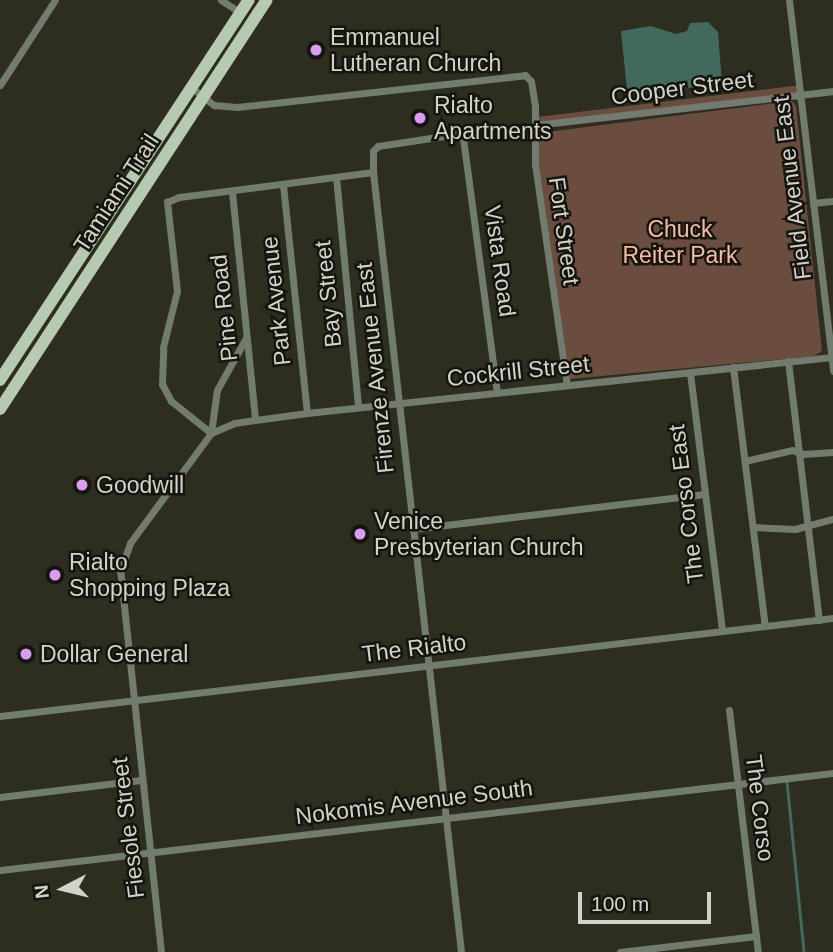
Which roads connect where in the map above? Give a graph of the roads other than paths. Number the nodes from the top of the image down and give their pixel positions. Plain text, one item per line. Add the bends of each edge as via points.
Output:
1 (55, 0) edge
2 (221, 0) edge
3 (249, 0) edge
4 (267, 0) edge
5 (789, 0) edge
6 (241, 13) junction
7 (0, 85) edge
8 (192, 89) junction
9 (833, 91) edge
10 (800, 94) junction
11 (203, 98) junction
12 (535, 125) junction
13 (461, 136) joint
14 (373, 172) junction
15 (336, 177) junction
16 (283, 185) junction
17 (232, 192) junction
18 (833, 201) edge
19 (813, 203) junction
20 (246, 338) junction
21 (832, 357) edge
22 (788, 361) junction
23 (733, 368) junction
24 (833, 371) edge
25 (690, 373) junction
26 (0, 380) edge
27 (566, 385) junction
28 (497, 392) junction
29 (398, 403) junction
30 (358, 407) junction
31 (0, 409) edge
32 (307, 413) junction
33 (255, 420) junction
34 (211, 433) junction
35 (833, 452) edge
36 (799, 453) junction
37 (745, 461) junction
38 (705, 494) junction
39 (833, 519) edge
40 (752, 527) junction
41 (807, 528) junction
42 (412, 529) junction
43 (833, 618) edge
44 (819, 620) junction
45 (765, 626) junction
46 (722, 630) junction
47 (427, 666) junction
48 (132, 700) junction
49 (729, 710) dead end
50 (0, 716) edge
51 (833, 773) edge
52 (141, 780) junction
53 (738, 783) junction
54 (0, 797) edge
55 (444, 818) junction
56 (150, 853) junction
57 (0, 870) edge
58 (756, 936) junction
59 (161, 952) edge
60 (460, 952) edge
61 (620, 952) edge
62 (758, 952) edge

1 - 7 street
2 - 6 street
3 - 6 main road, Tamiami Trail
4 - 11 main road, Tamiami Trail
5 - 10 street, Field Avenue East
6 - 8 main road, Tamiami Trail
8 - 11 street
8 - 26 main road, Tamiami Trail
9 - 10 street, Cooper Street
10 - 12 street, Cooper Street
10 - 19 street, Field Avenue East
11 - 12 street, Fort Street via 214,105 237,107 525,75 531,81
11 - 31 main road, Tamiami Trail
12 - 27 street, Fort Street via 535,164
13 - 14 street, Firenze Avenue East via 378,146 373,151
13 - 28 street, Vista Road
14 - 15 street
14 - 29 street, Firenze Avenue East
15 - 16 street
15 - 30 street, Bay Street
16 - 17 street
16 - 32 street, Park Avenue
17 - 20 street, Pine Road
17 - 34 street via 167,202 177,291 163,347 162,384 171,401
18 - 19 street
19 - 21 street, Field Avenue East
20 - 33 street, Pine Road
20 - 34 street via 217,390
21 - 22 street, Cockrill Street
21 - 24 street, Field Avenue East
22 - 23 street, Cockrill Street
22 - 36 street
23 - 25 street, Cockrill Street
23 - 37 street
25 - 27 street, Cockrill Street
25 - 38 street, The Corso East
27 - 28 street, Cockrill Street
28 - 29 street, Cockrill Street
29 - 30 street, Cockrill Street
29 - 42 street, Firenze Avenue East
30 - 32 street, Cockrill Street
32 - 33 street, Cockrill Street
33 - 34 street, Cockrill Street via 225,425
34 - 48 street via 122,560
35 - 36 street
36 - 37 street via 792,450
36 - 41 street
37 - 40 street
38 - 42 street
38 - 46 street, The Corso East
39 - 41 street
40 - 41 street
40 - 45 street
41 - 44 street
42 - 47 street, Firenze Avenue East
43 - 44 street, The Rialto
44 - 45 street, The Rialto
45 - 46 street, The Rialto
46 - 47 street, The Rialto
47 - 48 street, The Rialto
47 - 55 street, Firenze Avenue East
48 - 50 street, The Rialto
48 - 52 street, Fiesole Street
49 - 53 street, The Corso
51 - 53 street, Nokomis Avenue South
52 - 54 street
52 - 56 street, Fiesole Street
53 - 55 street, Nokomis Avenue South
53 - 58 street, The Corso
55 - 56 street, Nokomis Avenue South
55 - 60 street, Firenze Avenue East
56 - 57 street, Nokomis Avenue South
56 - 59 street, Fiesole Street
58 - 61 street
58 - 62 street, The Corso

